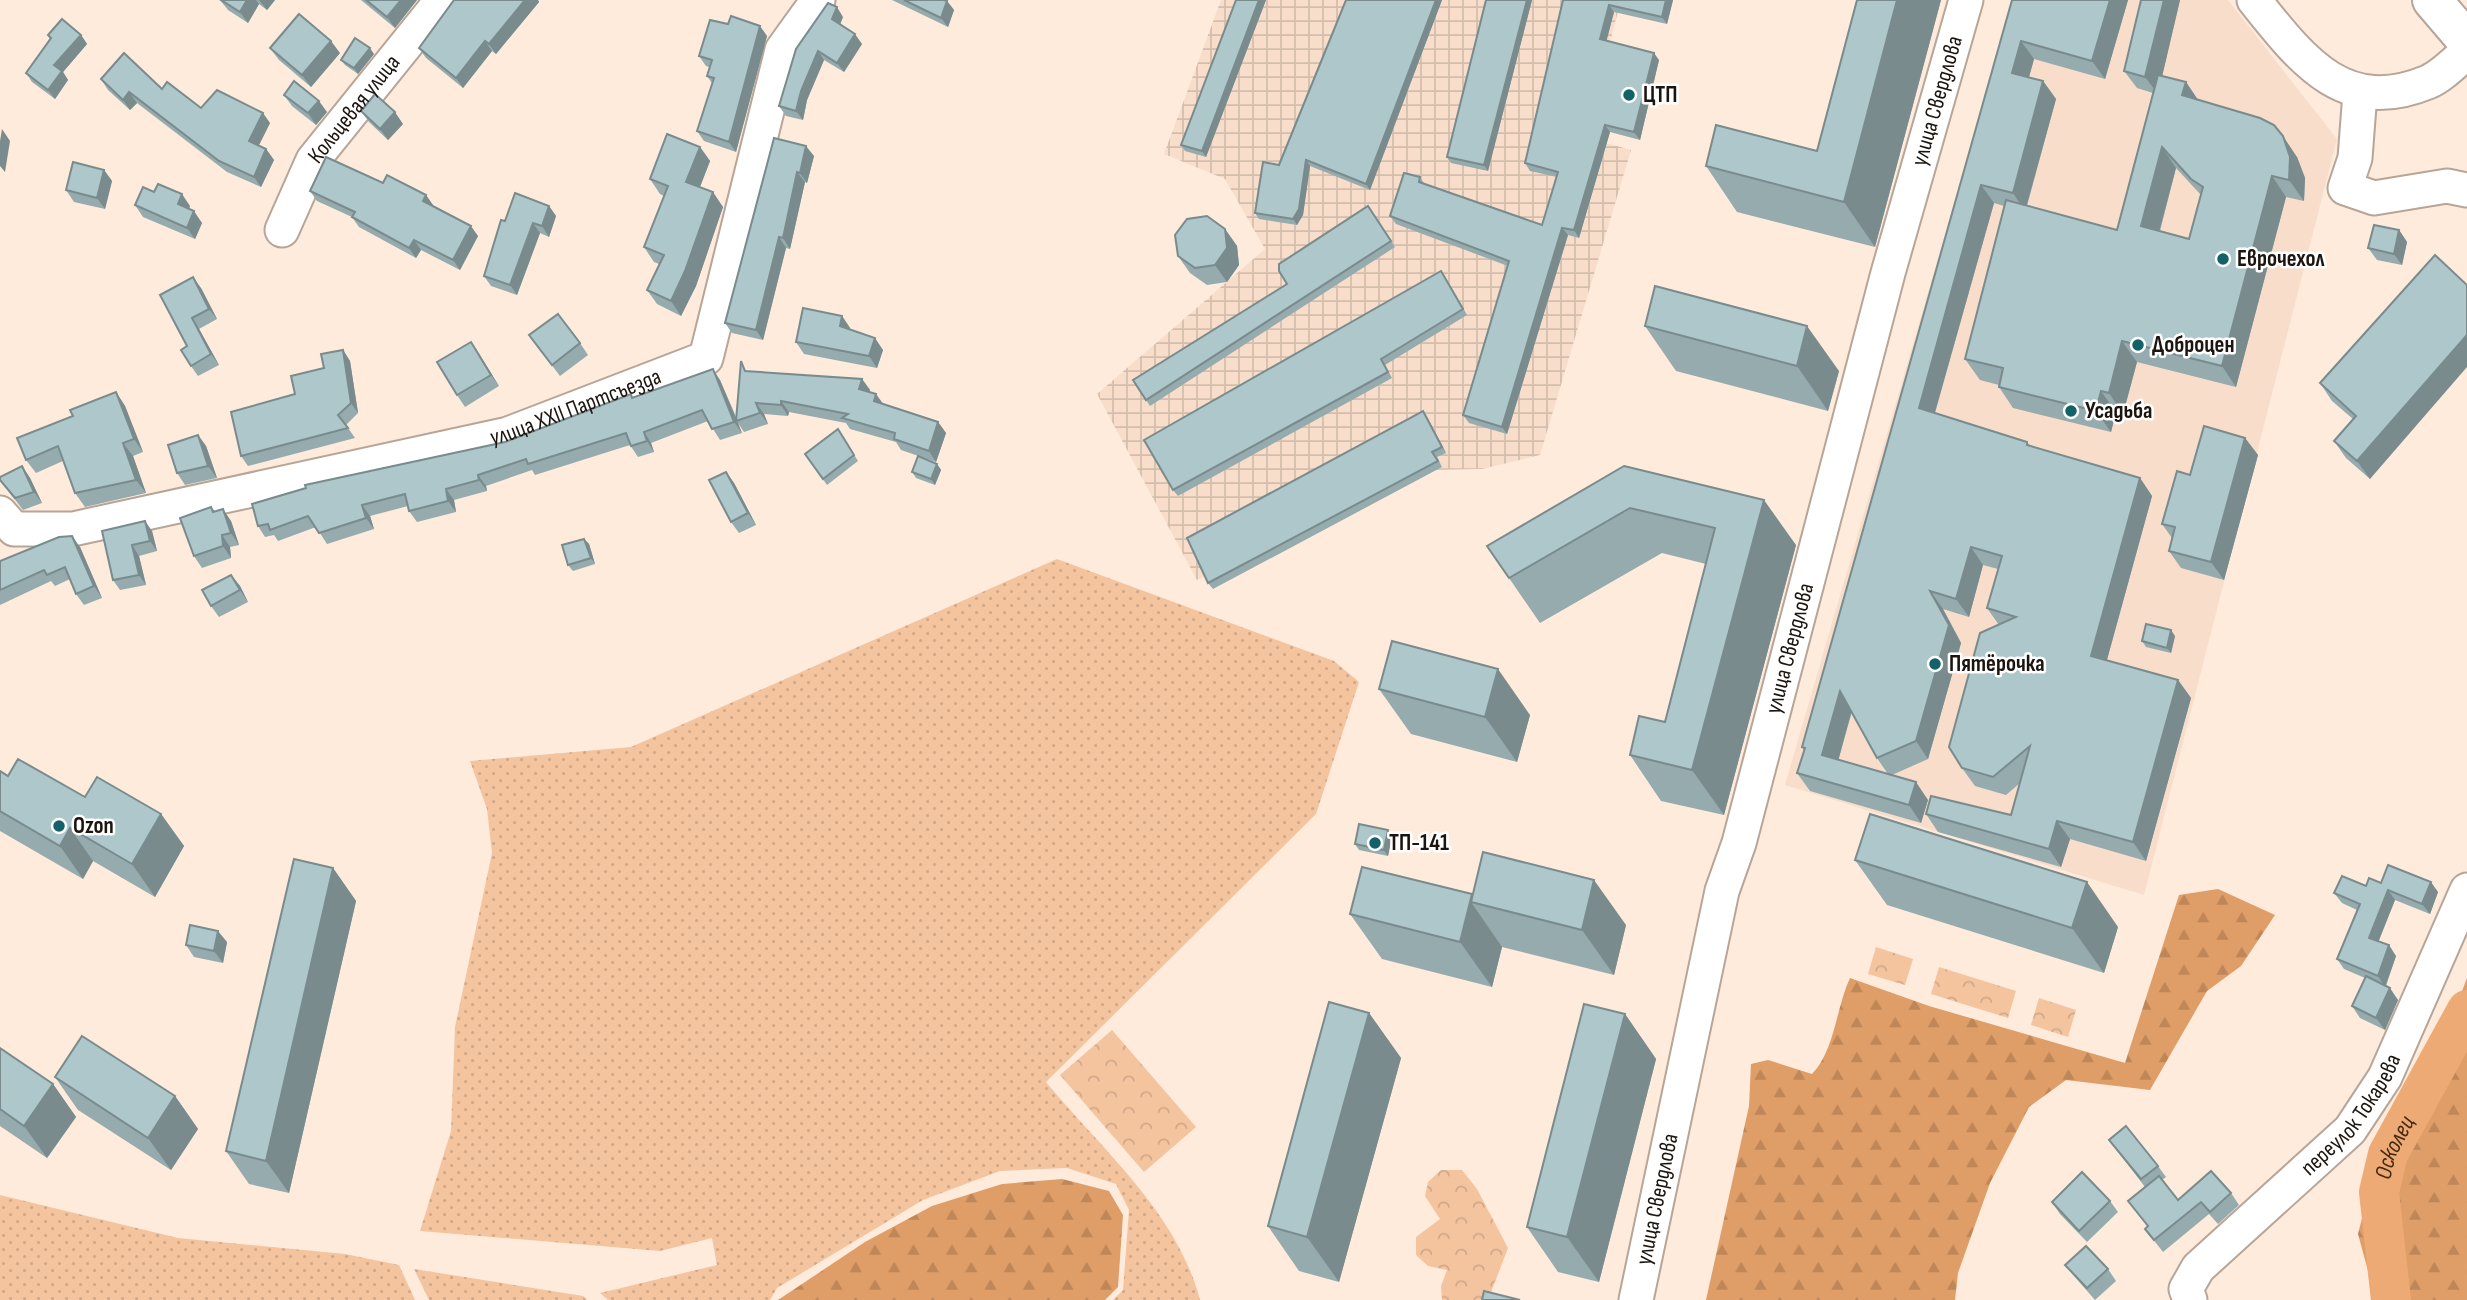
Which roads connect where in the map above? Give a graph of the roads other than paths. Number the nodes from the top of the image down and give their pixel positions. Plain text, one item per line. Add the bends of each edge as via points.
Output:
1 (442, 0) edge
2 (818, 0) edge
3 (1965, 0) edge
4 (2254, 0) edge
5 (2432, 0) edge
6 (2467, 41) edge
7 (2467, 52) edge
8 (2360, 93) junction
9 (2467, 190) edge
10 (282, 230) dead end
11 (0, 513) edge
12 (2467, 890) edge
13 (1636, 1300) edge
14 (2190, 1300) edge

1 - 10 street, Кольцевая улица via 313,160
2 - 11 street, улица XXII Партсъезда via 782,50 706,358 508,434 73,530 14,529
3 - 13 street, улица Свердлова via 1888,273 1739,843 1722,891
4 - 8 street via 2301,55 2329,78
5 - 6 main road
7 - 8 street via 2430,82 2378,95
8 - 9 street via 2355,158 2345,188 2374,198 2447,186
12 - 14 street, переулок Токарева via 2385,1077 2350,1130 2198,1268 2186,1289

